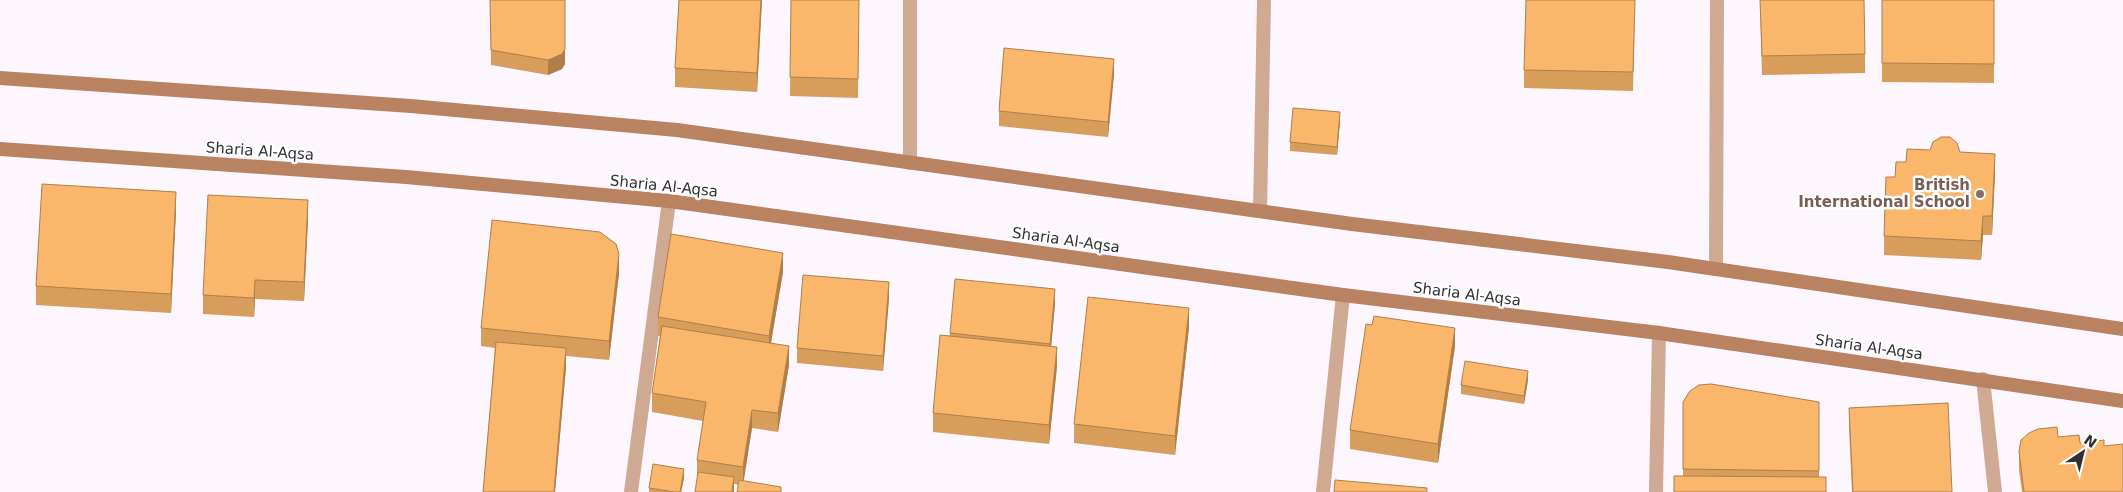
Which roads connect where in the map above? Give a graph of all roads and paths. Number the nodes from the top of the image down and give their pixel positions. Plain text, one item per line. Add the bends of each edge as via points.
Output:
1 (910, 0) edge
2 (1264, 0) edge
3 (1717, 0) edge
4 (0, 78) edge
5 (0, 149) edge
6 (910, 162) junction
7 (669, 201) junction
8 (1260, 211) junction
9 (1716, 269) junction
10 (1343, 295) junction
11 (2123, 329) edge
12 (1659, 333) junction
13 (1984, 379) junction
14 (2123, 401) edge
15 (631, 492) edge
16 (1323, 492) edge
17 (1656, 492) edge
18 (1996, 492) edge

1 - 6 street
2 - 8 street
3 - 9 street
4 - 6 main road via 411,106 677,130
5 - 7 main road, Sharia Al-Aqsa via 406,177
6 - 8 main road
7 - 10 main road, Sharia Al-Aqsa
7 - 15 street
8 - 9 main road
9 - 11 main road
10 - 12 main road, Sharia Al-Aqsa
10 - 16 street
12 - 13 main road, Sharia Al-Aqsa
12 - 17 street
13 - 14 main road, Sharia Al-Aqsa
13 - 18 street

